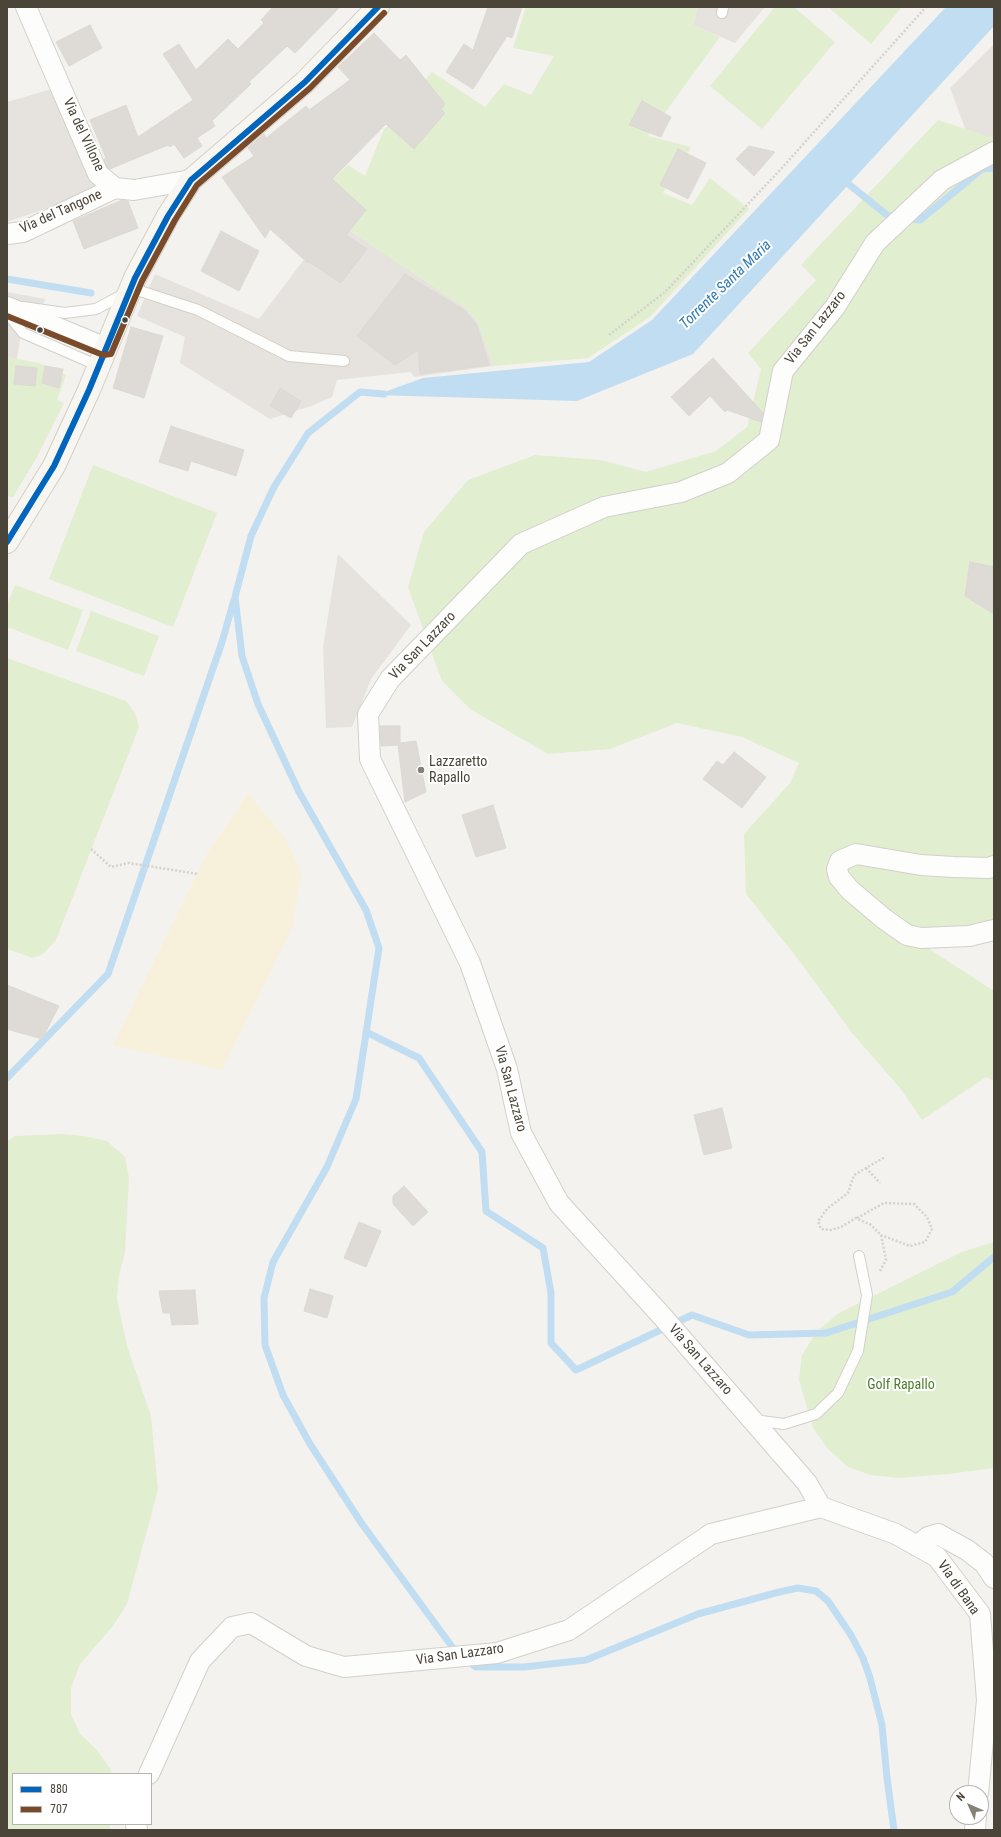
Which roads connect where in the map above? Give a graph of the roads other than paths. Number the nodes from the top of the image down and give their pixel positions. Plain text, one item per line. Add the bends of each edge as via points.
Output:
1 (26, 7) edge
2 (378, 7) edge
3 (994, 152) edge
4 (191, 180) junction
5 (115, 188) junction
6 (7, 234) edge
7 (130, 290) junction
8 (7, 306) edge
9 (7, 313) edge
10 (103, 357) junction
11 (344, 361) dead end
12 (7, 542) edge
13 (994, 866) edge
14 (994, 930) edge
15 (859, 1256) dead end
16 (752, 1420) junction
17 (821, 1507) junction
18 (918, 1546) junction
19 (994, 1578) edge
20 (150, 1773) edge
21 (979, 1785) edge

1 - 5 street, Via del Villone via 98,174
2 - 4 street via 305,82
3 - 16 street, Via San Lazzaro via 942,180 875,243 835,307 783,371 769,440 728,474 680,492 604,507 521,544 390,678 368,714 370,759 470,963 507,1069 521,1134 560,1203
4 - 5 street via 134,190
4 - 7 street via 168,216
5 - 6 street, Via del Tangone via 23,232
7 - 8 lane via 96,309 65,313
7 - 10 street
7 - 11 lane via 198,310 289,356
8 - 10 street
9 - 10 lane via 23,333
10 - 12 street via 54,466
13 - 14 street via 989,868 921,865 856,854 840,861 837,869 838,877 850,890 907,935 921,938 969,936
15 - 16 lane via 867,1295 858,1351 838,1393 816,1414 784,1424
16 - 17 street, Via San Lazzaro via 807,1482
17 - 18 street, Via di Bana via 896,1534
17 - 20 street, Via San Lazzaro via 711,1534 569,1630 497,1653 344,1667 306,1656 251,1622 232,1627 200,1661
18 - 19 street via 928,1537 938,1534 967,1550 984,1564
18 - 21 street, Via di Bana via 937,1557 980,1614 987,1700

